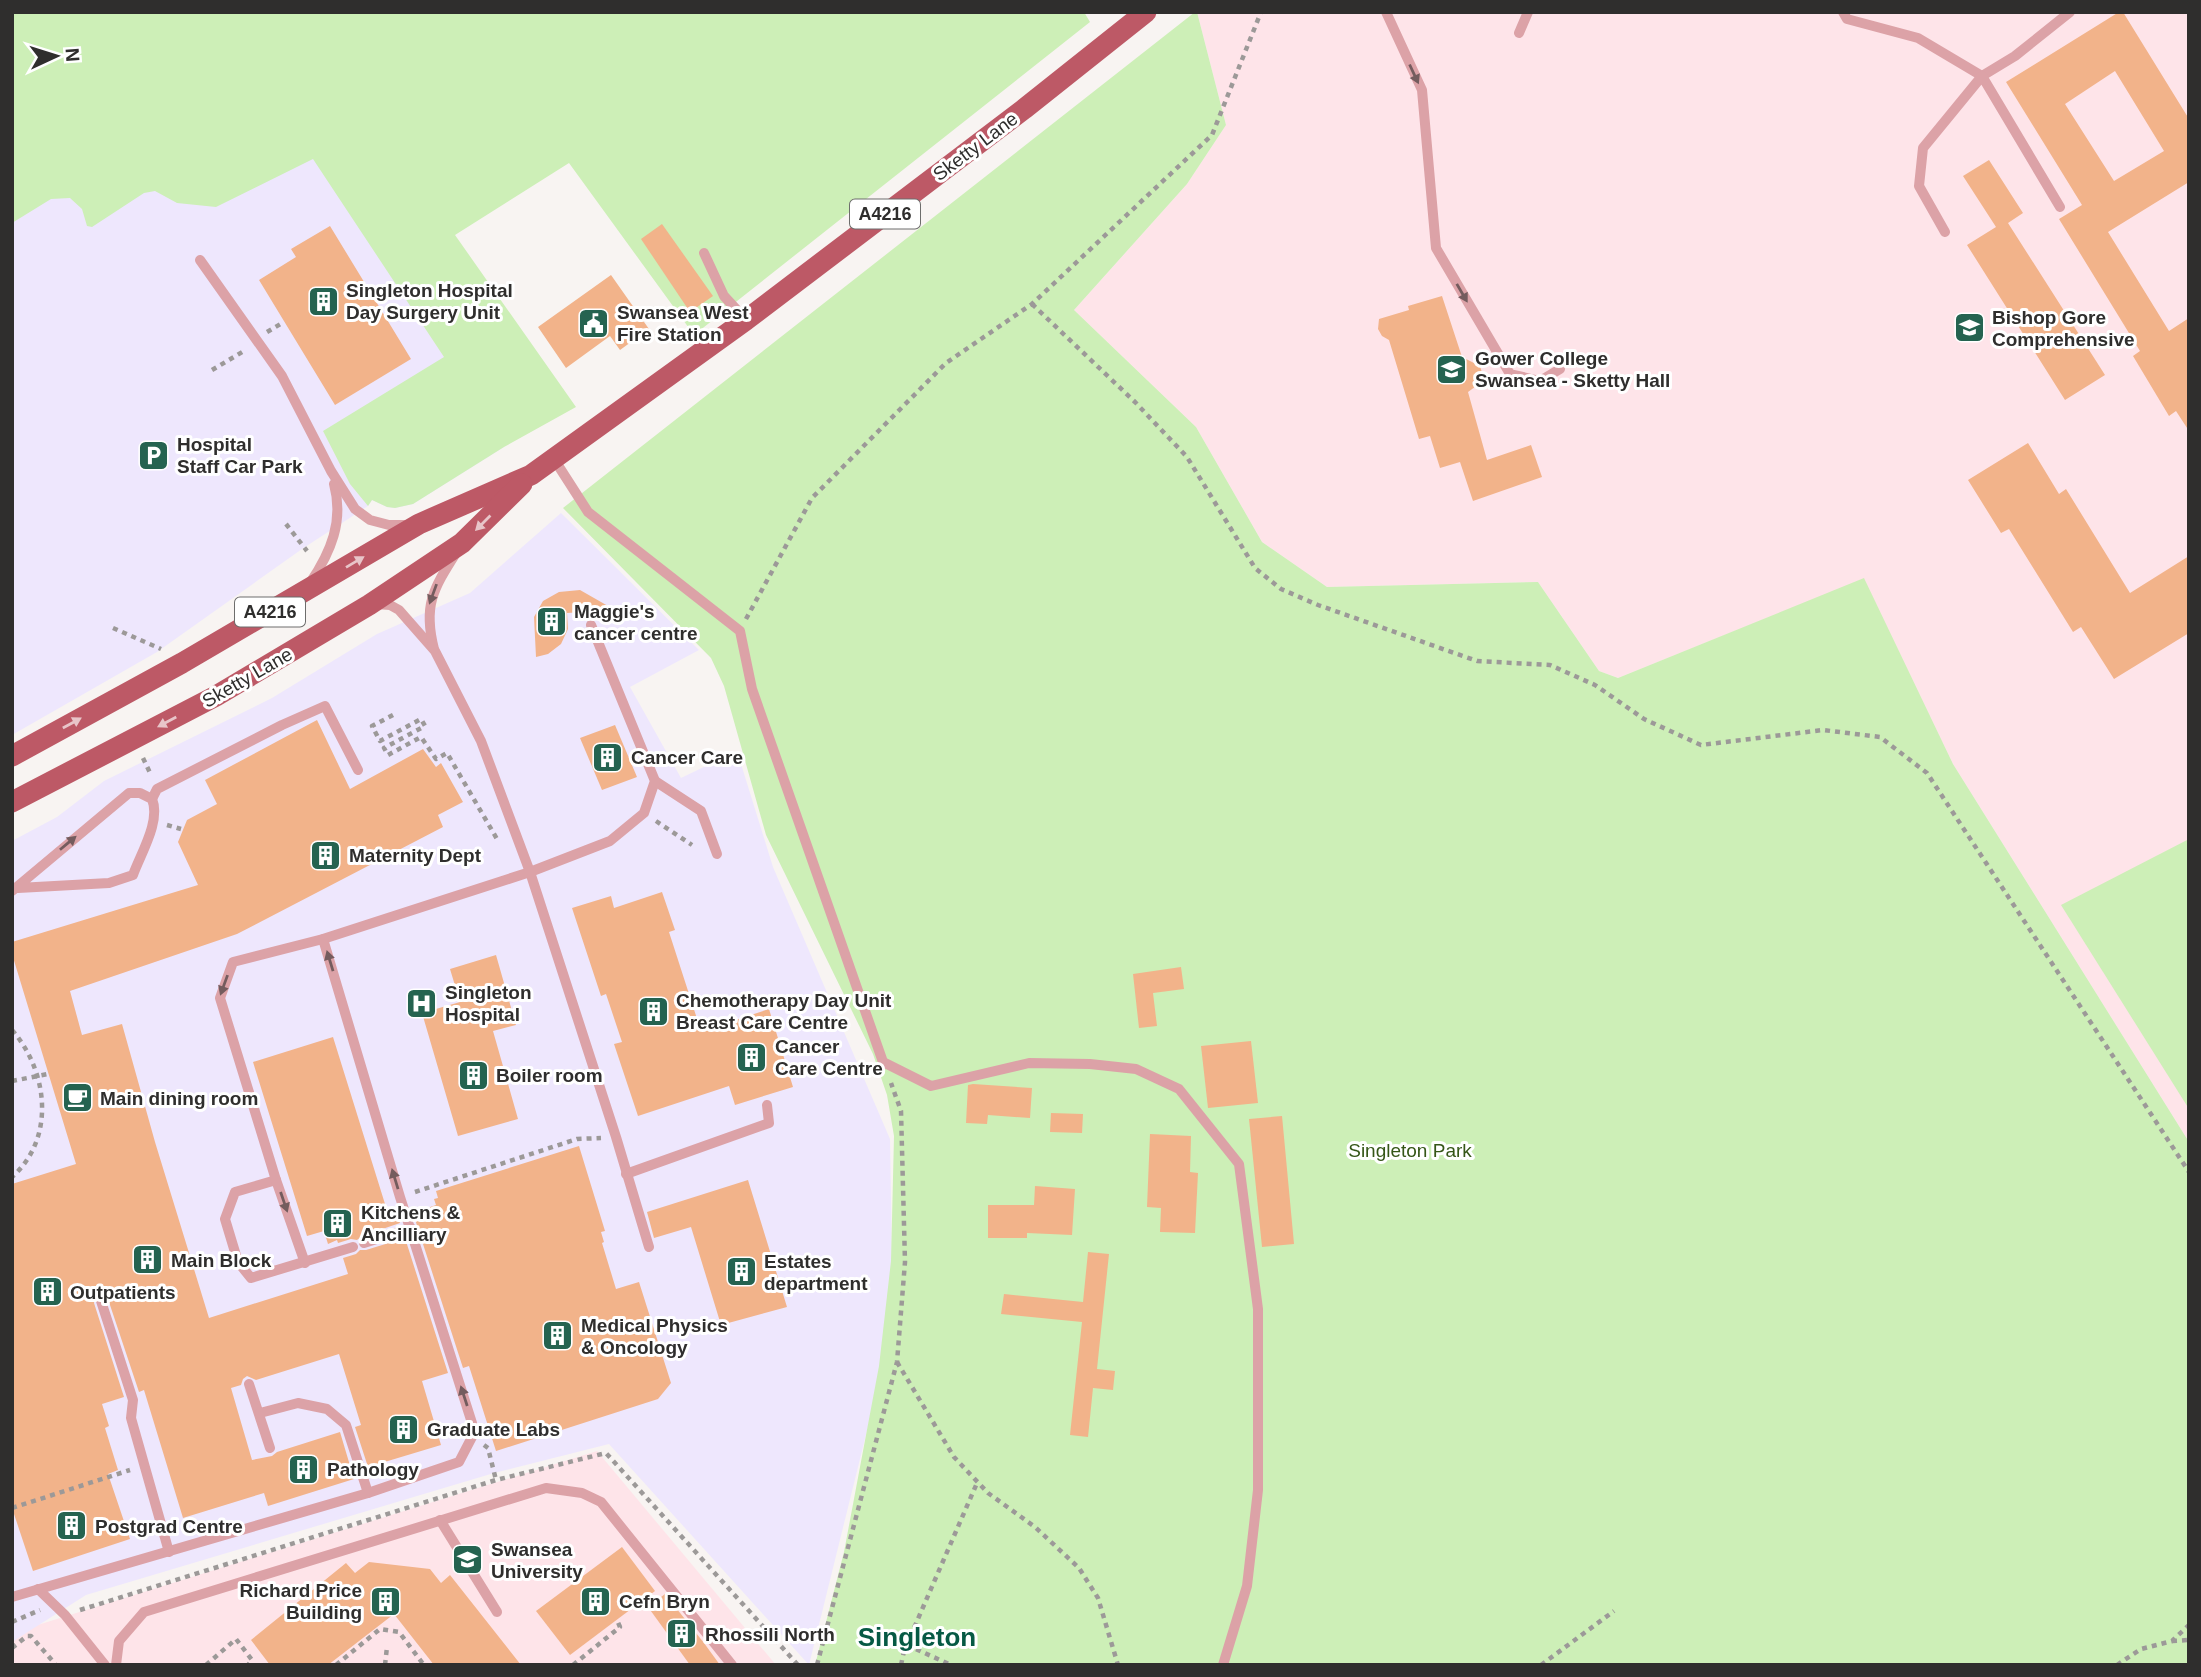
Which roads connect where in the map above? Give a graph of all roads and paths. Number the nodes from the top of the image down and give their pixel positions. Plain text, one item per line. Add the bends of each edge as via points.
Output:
1 (1146, 12) edge
2 (1261, 12) edge
3 (1386, 12) edge
4 (1528, 12) edge
5 (1843, 12) edge
6 (2070, 12) edge
7 (1520, 33) dead end
8 (1982, 76) junction
9 (2060, 207) dead end
10 (1945, 232) dead end
11 (704, 253) dead end
12 (200, 260) dead end
13 (1032, 304) junction
14 (746, 320) junction
15 (1560, 369) dead end
16 (554, 460) junction
17 (331, 471) junction
18 (531, 475) junction
19 (286, 524) dead end
20 (419, 524) junction
21 (462, 543) junction
22 (307, 551) dead end
23 (303, 593) junction
24 (369, 605) junction
25 (591, 625) dead end
26 (113, 628) dead end
27 (740, 631) junction
28 (165, 651) dead end
29 (435, 651) junction
30 (393, 715) dead end
31 (12, 756) edge
32 (358, 770) dead end
33 (655, 781) junction
34 (152, 799) junction
35 (12, 802) edge
36 (644, 813) junction
37 (497, 839) dead end
38 (692, 845) dead end
39 (717, 854) dead end
40 (530, 872) junction
41 (15, 890) edge
42 (323, 939) junction
43 (12, 1030) edge
44 (48, 1074) dead end
45 (37, 1076) junction
46 (12, 1081) edge
47 (767, 1105) dead end
48 (901, 1111) dead end
49 (616, 1137) junction
50 (2189, 1172) edge
51 (626, 1174) junction
52 (12, 1177) edge
53 (276, 1180) junction
54 (400, 1197) junction
55 (411, 1228) junction
56 (649, 1247) dead end
57 (305, 1263) junction
58 (102, 1301) dead end
59 (897, 1362) junction
60 (249, 1384) dead end
61 (260, 1413) junction
62 (472, 1437) junction
63 (270, 1448) dead end
64 (144, 1465) junction
65 (496, 1480) dead end
66 (977, 1483) junction
67 (368, 1493) junction
68 (12, 1508) edge
69 (440, 1520) junction
70 (169, 1552) junction
71 (38, 1590) junction
72 (12, 1597) edge
73 (20, 1610) dead end
74 (40, 1610) junction
75 (1614, 1611) dead end
76 (497, 1612) dead end
77 (48, 1620) dead end
78 (617, 1620) dead end
79 (12, 1622) edge
80 (2189, 1625) edge
81 (2189, 1640) edge
82 (2172, 1641) junction
83 (907, 1645) junction
84 (387, 1647) dead end
85 (12, 1648) edge
86 (56, 1665) edge
87 (105, 1665) edge
88 (116, 1665) edge
89 (206, 1665) edge
90 (247, 1665) edge
91 (336, 1665) edge
92 (385, 1665) edge
93 (424, 1665) edge
94 (573, 1665) edge
95 (732, 1665) edge
96 (817, 1665) edge
97 (901, 1665) edge
98 (951, 1665) edge
99 (1118, 1665) edge
100 (1223, 1665) edge
101 (1541, 1665) edge
102 (2117, 1665) edge

1 - 14 main road, Sketty Lane / A4216
2 - 13 path via 1212,135
3 -> 15 lane via 1422,90 1436,248 1510,374 1540,381
4 - 7 lane
5 - 8 lane via 1847,19 1918,38
6 - 8 lane
8 - 9 lane
8 - 10 lane via 1923,148 1919,186
11 - 14 lane via 724,296
12 - 17 lane via 282,376
13 - 27 path via 946,363 811,498
13 - 50 path via 1186,457 1255,568 1281,590 1477,662 1550,665 1595,685 1644,719 1700,745 1823,730 1880,737 1927,773
14 - 16 main road, Sketty Lane / A4216
16 - 18 main road, Sketty Lane / A4216
16 - 27 lane via 588,512
17 - 20 lane via 355,509 370,520 389,526
17 - 23 lane via 339,500 338,522 323,564
18 - 20 main road, Sketty Lane / A4216
18 -> 21 main road, Sketty Lane / A4216
19 - 22 path
23 -> 20 main road, Sketty Lane / A4216
21 - 24 main road, Sketty Lane / A4216
21 -> 29 lane via 432,594 429,627
31 -> 23 main road, Sketty Lane / A4216
24 - 29 lane via 390,604 399,610
24 -> 35 main road, Sketty Lane / A4216 via 216,696
25 - 33 lane
26 - 28 path
27 - 100 lane via 752,689 883,1062 931,1086 1029,1063 1136,1069 1179,1089 1239,1164 1258,1309 1258,1490 1247,1586
29 - 40 lane via 481,741
30 - 37 path via 372,726 380,741 421,719 425,726 384,748 388,755 421,737 436,759 447,753
32 - 34 lane via 325,706 157,789
33 - 36 lane
33 - 39 lane via 701,811
41 -> 34 lane via 129,793
34 - 41 lane via 153,821 133,875 109,883
36 - 38 path
36 - 40 lane via 610,841
40 - 42 lane
40 - 49 lane
42 -> 53 lane via 233,962 220,998
54 -> 42 lane
43 - 45 path via 33,1061
44 - 45 path
45 - 46 path
45 - 52 path via 44,1100 36,1141
47 - 51 lane via 769,1123
48 - 59 path via 905,1262
49 - 51 lane
49 - 54 path via 578,1139
51 - 56 lane
53 -> 57 lane
53 - 57 lane via 235,1192 225,1219 238,1262 251,1278
54 - 55 lane
55 - 57 lane
62 -> 55 lane via 472,1423
58 - 64 lane via 133,1400 131,1418
59 - 66 path via 954,1457
59 - 96 path
60 - 61 lane
61 - 63 lane
61 - 67 lane via 298,1403 327,1409 346,1426
62 - 65 path via 488,1448
62 - 67 lane via 459,1462
64 - 68 path
64 - 70 lane
66 - 83 path
66 - 99 path via 1079,1568 1098,1598
67 - 70 lane
69 - 76 lane
69 - 88 lane via 144,1612 119,1641
69 - 95 lane via 546,1489 582,1493 601,1502
70 - 71 lane
71 - 72 lane
71 - 87 lane
73 - 74 path
74 - 77 path
74 - 79 path
75 - 101 path
78 - 94 path via 620,1627
80 - 82 path
81 - 82 path
82 - 102 path via 2140,1649
83 - 97 path
83 - 98 path
84 - 92 path
85 - 86 path via 31,1636
89 - 90 path via 236,1639 252,1660
91 - 93 path via 380,1629 399,1632

